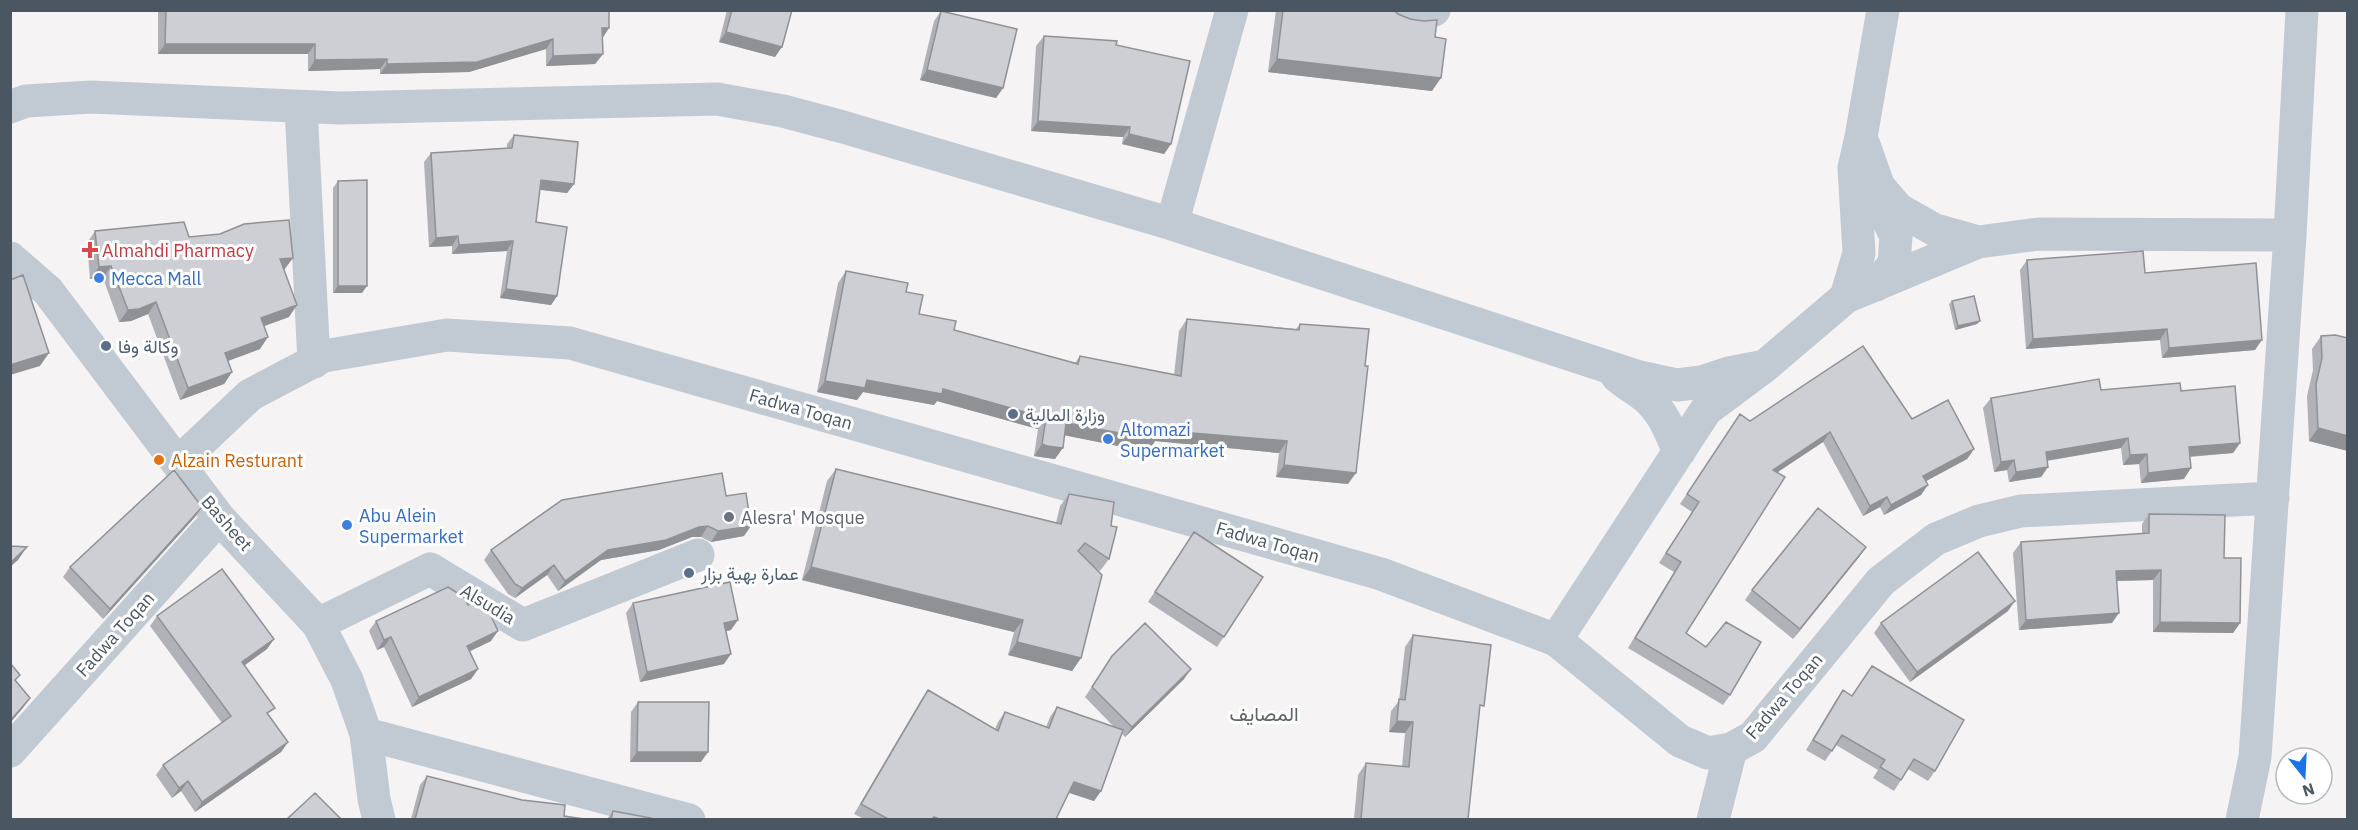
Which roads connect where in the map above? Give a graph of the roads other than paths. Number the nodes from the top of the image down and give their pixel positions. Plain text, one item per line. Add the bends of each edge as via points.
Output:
1 (1232, 10) edge
2 (1397, 10) edge
3 (1434, 10) edge
4 (1883, 10) edge
5 (2302, 10) edge
6 (10, 107) edge
7 (301, 107) junction
8 (1862, 137) junction
9 (1879, 187) junction
10 (1172, 224) junction
11 (2290, 235) junction
12 (1978, 242) junction
13 (10, 258) edge
14 (1876, 285) junction
15 (1846, 297) junction
16 (314, 362) junction
17 (1605, 364) junction
18 (1765, 366) junction
19 (1679, 452) junction
20 (178, 463) junction
21 (2273, 498) junction
22 (219, 518) junction
23 (698, 555) dead end
24 (318, 624) junction
25 (1556, 640) junction
26 (366, 734) junction
27 (1731, 749) junction
28 (10, 751) edge
29 (380, 819) edge
30 (688, 819) edge
31 (1713, 819) edge
32 (2242, 819) edge

1 - 10 street
2 - 3 street via 1409,16
4 - 8 street
5 - 11 street
6 - 7 street via 26,101 91,97
7 - 10 street via 717,99 843,127
7 - 16 street
8 - 9 street
8 - 15 street via 1854,168 1859,253
9 - 12 street via 1898,209 1935,230
9 - 14 street via 1883,210 1896,236 1894,264
10 - 17 street
11 - 12 street via 2039,234
11 - 21 street
12 - 14 street
13 - 20 street, Basheet via 48,291
14 - 15 street
15 - 18 street
16 - 20 street, Fadwa Toqan via 250,394
16 - 25 street, Fadwa Toqan via 324,356 447,335 570,343 1381,574
17 - 18 street via 1635,376 1677,385
17 - 19 street via 1650,401 1666,420
18 - 19 street via 1706,410
19 - 25 street
20 - 22 street, Basheet
21 - 27 street, Fadwa Toqan via 2020,511 1979,521 1936,539 1881,581 1753,737
21 - 32 street via 2254,757
22 - 24 street, Basheet
22 - 28 street, Fadwa Toqan
23 - 24 street, Alsudia via 523,625 430,569
24 - 26 street, Basheet via 347,680
25 - 27 street, Fadwa Toqan via 1680,741 1708,753
26 - 29 street, Basheet
26 - 30 street
27 - 31 street

